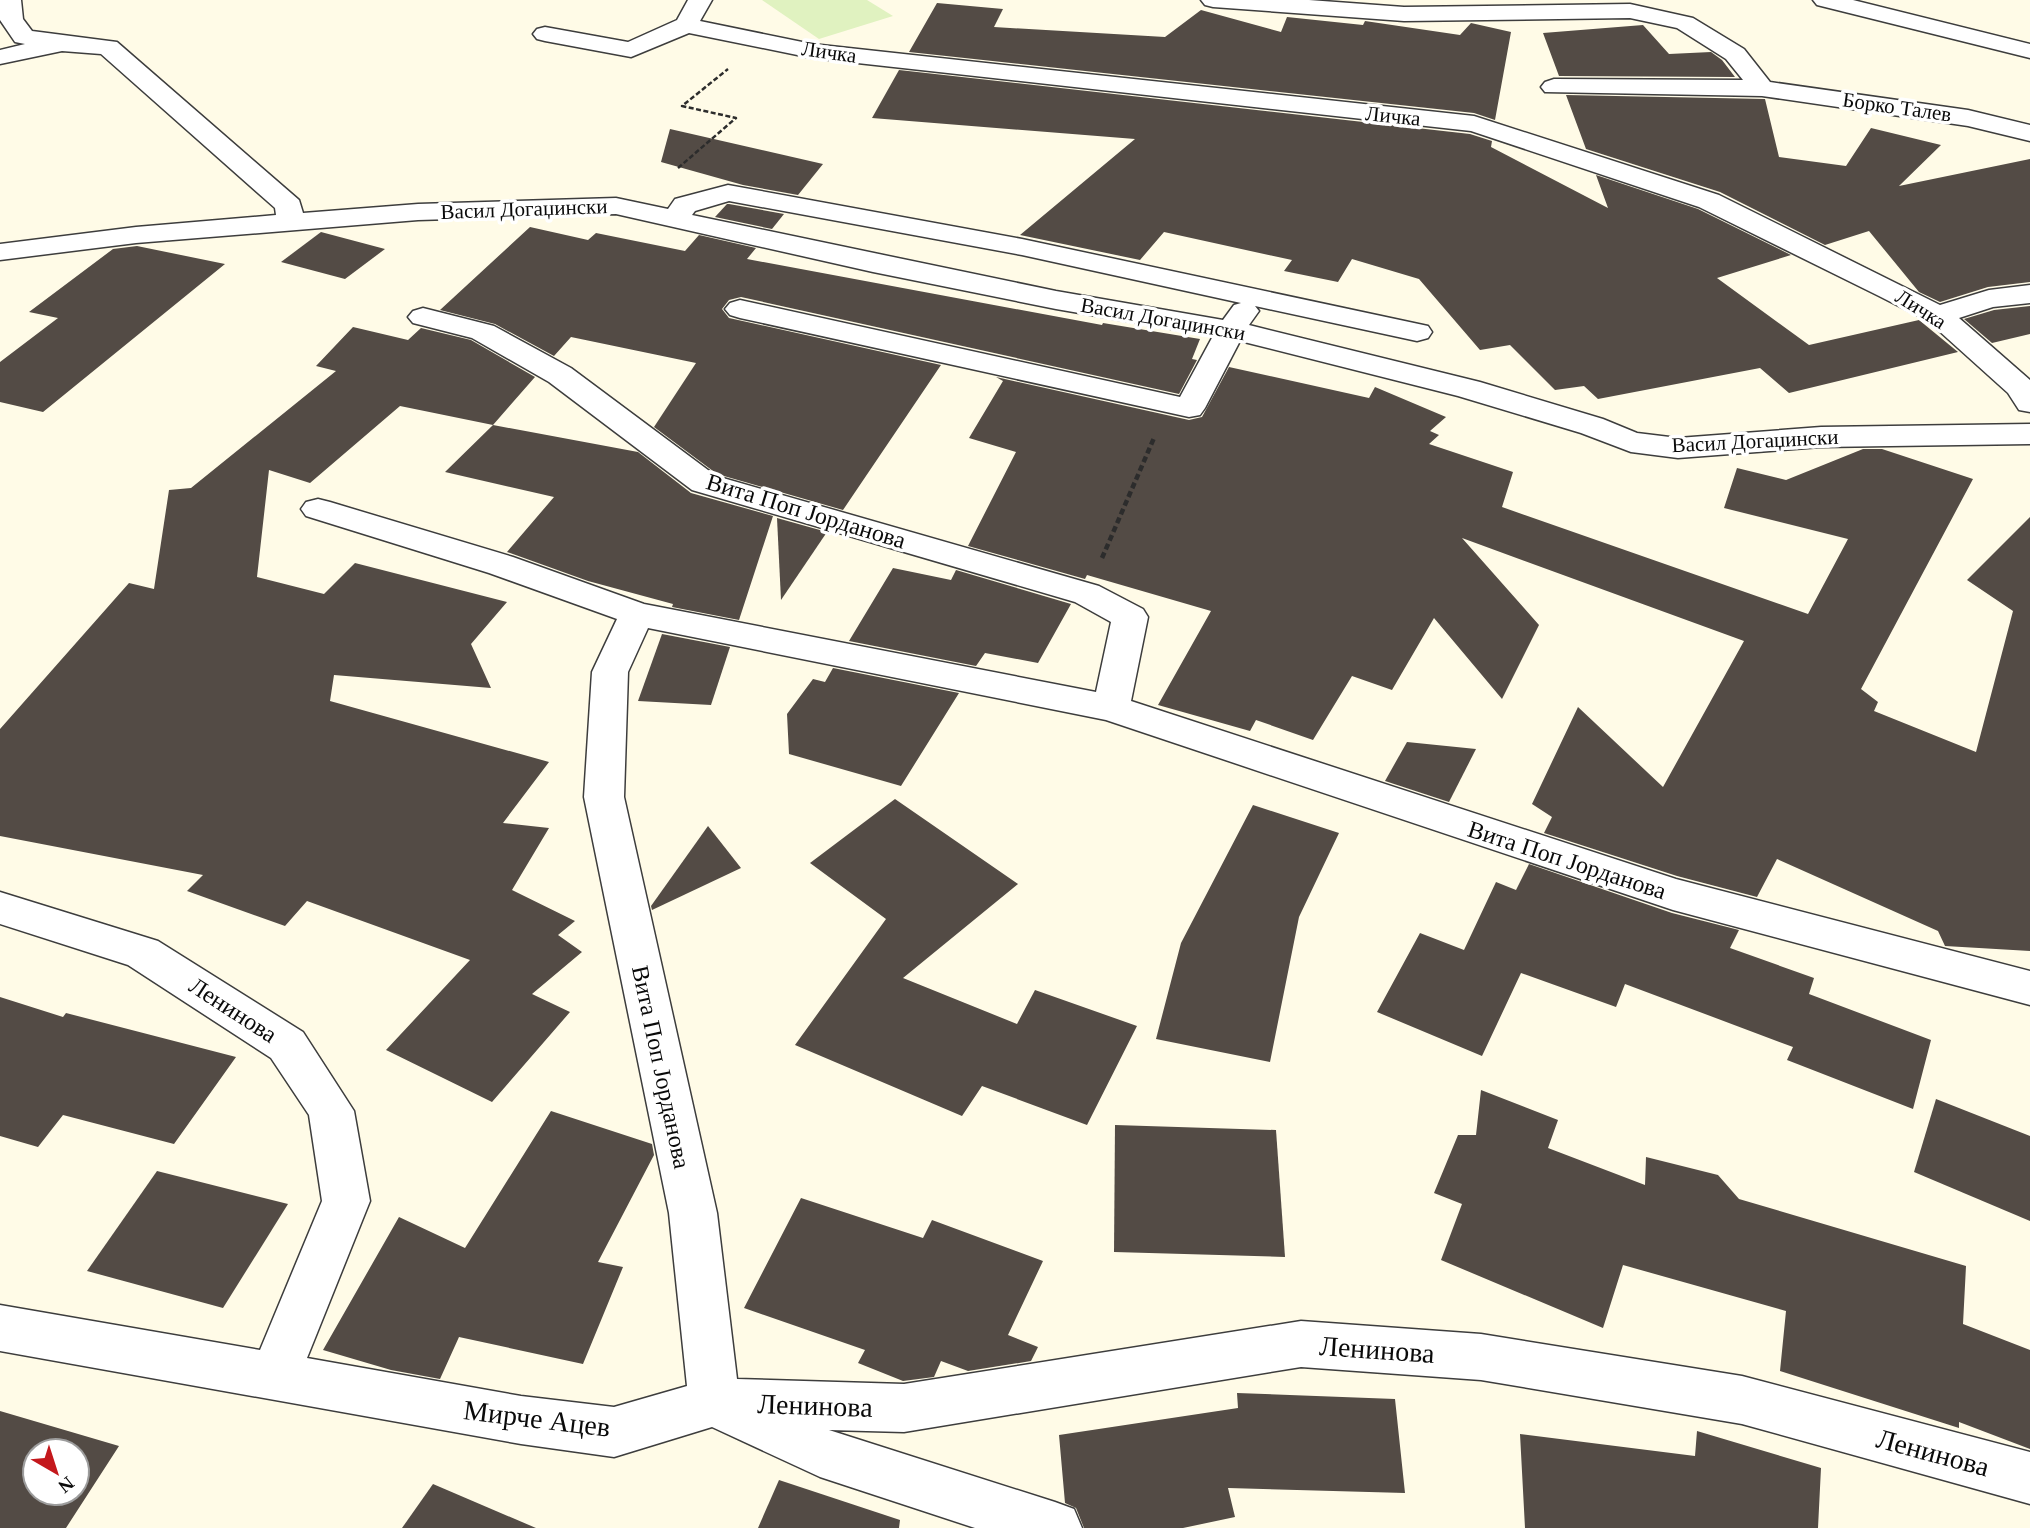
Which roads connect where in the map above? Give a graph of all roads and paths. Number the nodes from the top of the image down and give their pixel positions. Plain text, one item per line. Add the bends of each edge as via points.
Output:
1 (9, 0) edge
2 (1213, 0) edge
3 (1825, 0) edge
4 (693, 7) edge
5 (545, 34) dead end
6 (762, 41) junction
7 (62, 44) junction
8 (2030, 51) edge
9 (0, 57) edge
10 (1554, 87) dead end
11 (1762, 88) junction
12 (2030, 132) edge
13 (675, 171) dead end
14 (674, 220) junction
15 (290, 222) junction
16 (0, 252) edge
17 (2030, 294) edge
18 (1253, 298) junction
19 (740, 309) dead end
20 (1938, 315) junction
21 (423, 317) dead end
22 (1231, 330) junction
23 (1417, 332) dead end
24 (2030, 403) edge
25 (1169, 404) junction
26 (2030, 434) edge
27 (318, 509) dead end
28 (1087, 594) junction
29 (637, 614) junction
30 (1111, 708) junction
31 (0, 908) edge
32 (2030, 988) edge
33 (0, 1328) edge
34 (274, 1377) junction
35 (714, 1402) junction
36 (2030, 1478) edge
37 (1055, 1528) edge

1 - 7 street via 11,19 24,37
2 - 11 street via 1404,13 1630,11 1685,23 1735,54
3 - 8 street
4 - 5 street via 631,50
4 - 6 street, Личка
6 - 13 path via 682,106 736,118
6 - 20 street, Личка via 812,51 1474,124 1709,201
7 - 9 street
7 - 15 street via 108,47 289,206
10 - 11 street, Борко Талев
11 - 12 street, Борко Талев via 1968,118
14 - 15 street, Васил Догаџински via 616,206 561,206
14 - 18 street via 685,205 728,193 1022,247
14 - 22 street, Васил Догаџински via 1056,300
15 - 16 street, Васил Догаџински
17 - 20 street via 1989,299
18 - 22 street
18 - 23 street
19 - 25 street
20 - 24 street, Личка via 2020,387
21 - 28 street, Вита Поп Јорданова via 483,332 561,375 704,484
22 - 25 street via 1189,408
22 - 26 street, Васил Догаџински via 1469,389 1643,444 1678,448 1821,438
25 - 28 path
27 - 29 street, Вита Поп Јорданова via 500,565
28 - 30 street, Вита Поп Јорданова via 1130,617
29 - 30 street, Вита Поп Јорданова
29 - 35 street, Вита Поп Јорданова via 610,672 604,797 693,1213
30 - 32 street, Вита Поп Јорданова via 1673,894
31 - 34 street, Ленинова via 143,953 287,1045 331,1111 346,1201
33 - 34 street, Мирче Ацев
34 - 35 street, Мирче Ацев via 614,1432
35 - 36 street, Ленинова via 904,1408 1301,1344 1481,1357 1742,1400
35 - 37 street via 820,1452

